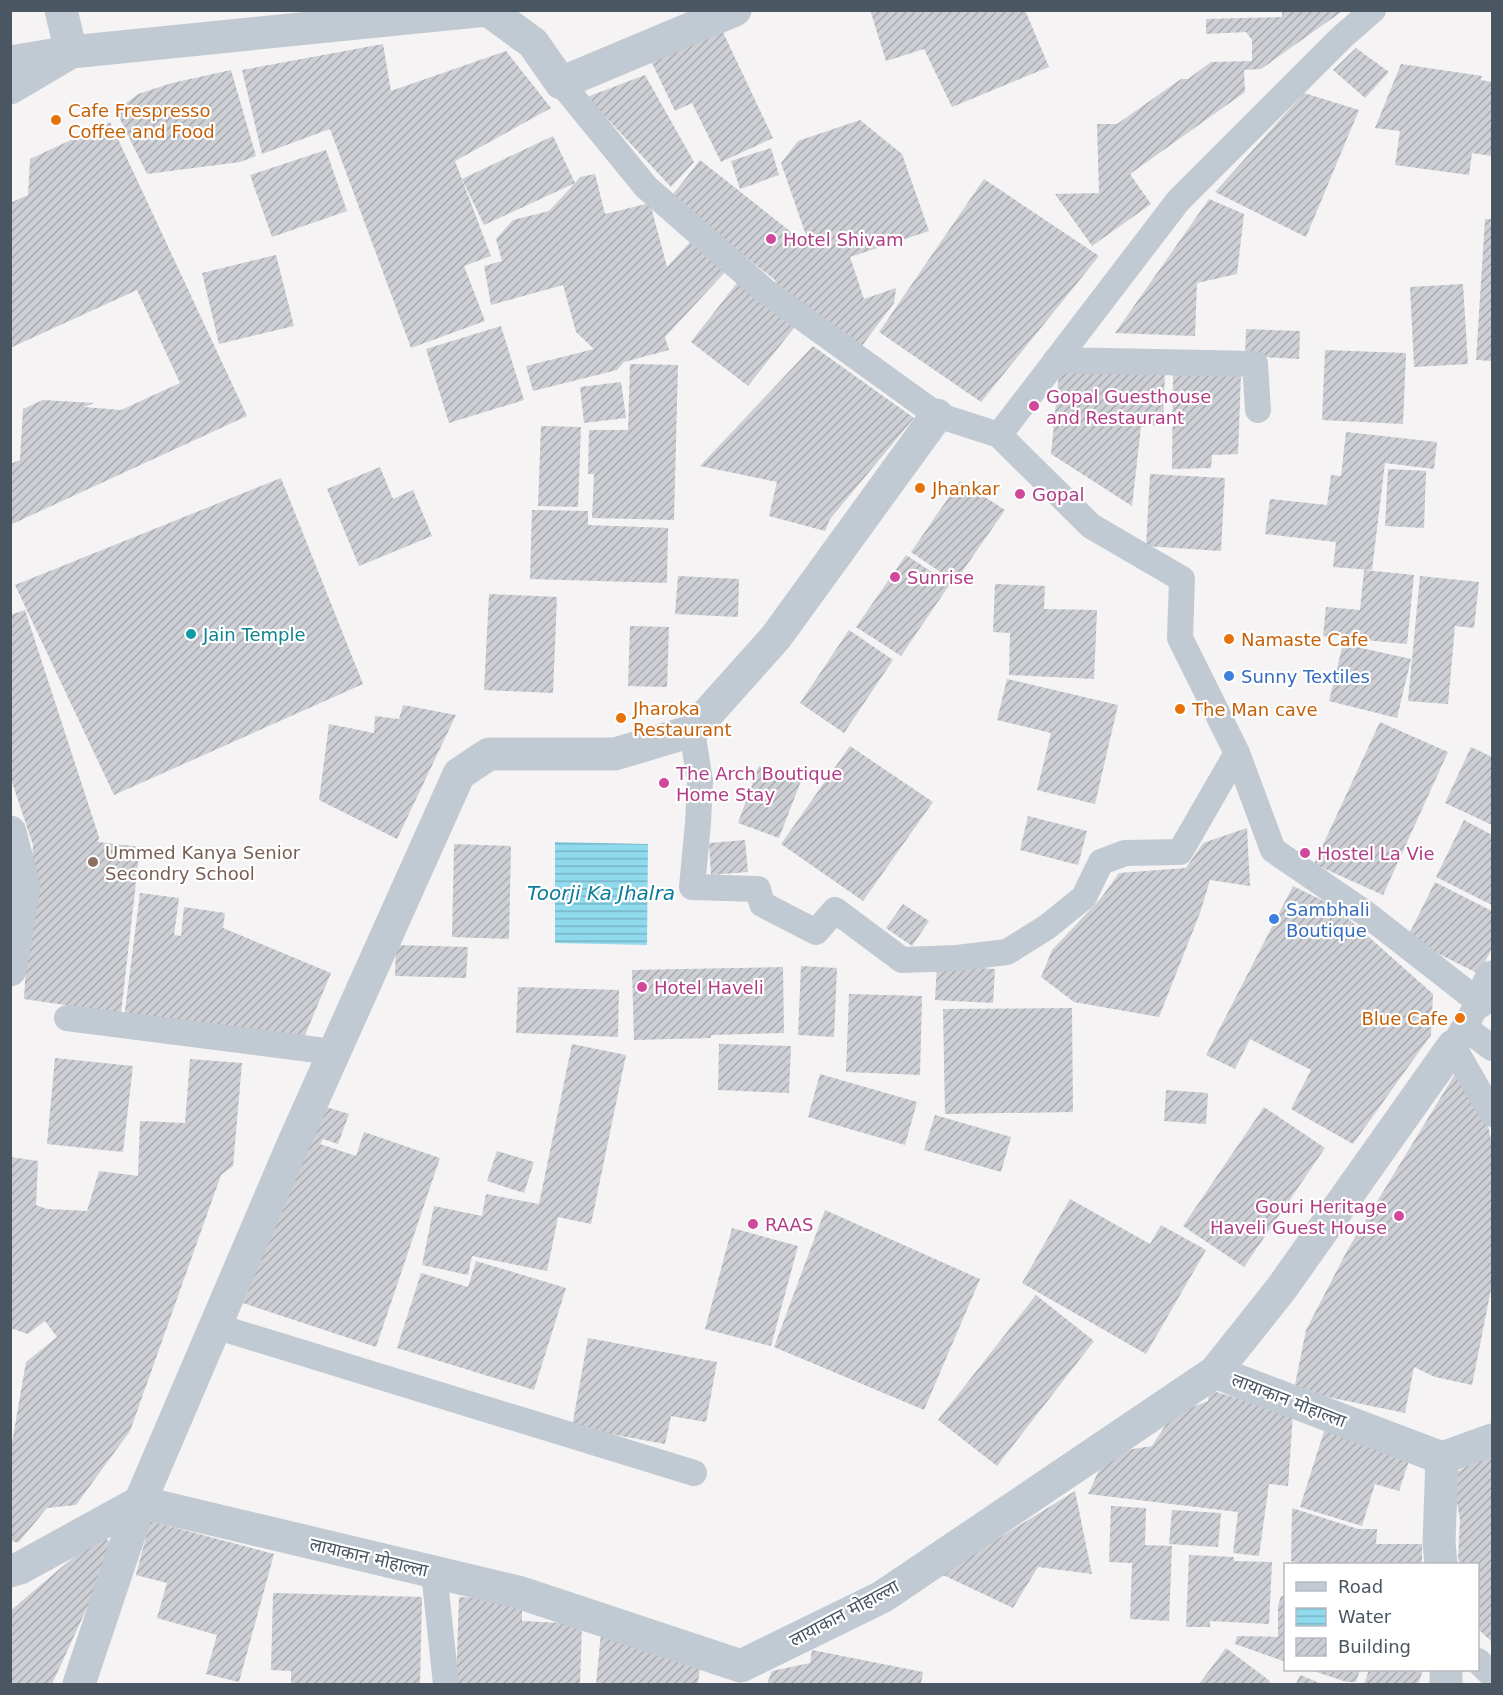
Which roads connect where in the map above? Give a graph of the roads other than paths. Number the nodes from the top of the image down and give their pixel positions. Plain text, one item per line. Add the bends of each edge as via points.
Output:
1 (61, 10) edge
2 (487, 10) edge
3 (735, 10) edge
4 (1373, 10) edge
5 (71, 52) junction
6 (10, 62) edge
7 (561, 83) junction
8 (10, 88) edge
9 (1056, 360) junction
10 (1258, 410) dead end
11 (937, 415) junction
12 (999, 435) junction
13 (692, 731) junction
14 (1237, 753) junction
15 (10, 832) edge
16 (10, 970) edge
17 (1472, 1013) edge
18 (67, 1018) dead end
19 (1492, 1048) edge
20 (333, 1053) junction
21 (1492, 1114) edge
22 (215, 1326) junction
23 (1215, 1372) junction
24 (1492, 1440) edge
25 (1442, 1458) junction
26 (694, 1473) dead end
27 (140, 1502) junction
28 (1441, 1563) edge
29 (10, 1571) edge
30 (434, 1572) junction
31 (1479, 1662) edge
32 (739, 1675) edge
33 (1492, 1675) edge
34 (79, 1684) edge
35 (446, 1684) edge

1 - 5 street
2 - 5 street
2 - 7 street via 533,43
3 - 7 street
4 - 9 lane via 1178,201
5 - 6 street
5 - 8 street
7 - 11 lane via 646,187 765,291
9 - 10 lane via 1255,364
9 - 12 lane
11 - 12 lane
11 - 13 street via 776,637
12 - 14 lane via 1091,526 1182,579 1180,638
13 - 14 lane via 700,781 692,887 758,889 762,904 816,932 835,909 902,960 1007,952 1084,897 1101,862 1125,853 1180,852
13 - 20 street via 615,754 489,754 459,774
14 - 17 lane via 1273,850 1365,912
15 - 16 street via 24,887
17 - 19 lane
17 - 21 lane
17 - 23 street via 1281,1289
18 - 20 lane
20 - 22 street
22 - 26 lane
22 - 27 street
23 - 25 street, लायाकान मोहाल्ला
23 - 32 street, लायाकान मोहाल्ला via 882,1598
24 - 25 street
25 - 28 street
27 - 29 street
27 - 30 street, लायाकान मोहाल्ला
27 - 34 street
30 - 32 street, लायाकान मोहाल्ला via 518,1592
30 - 35 lane
31 - 33 lane

